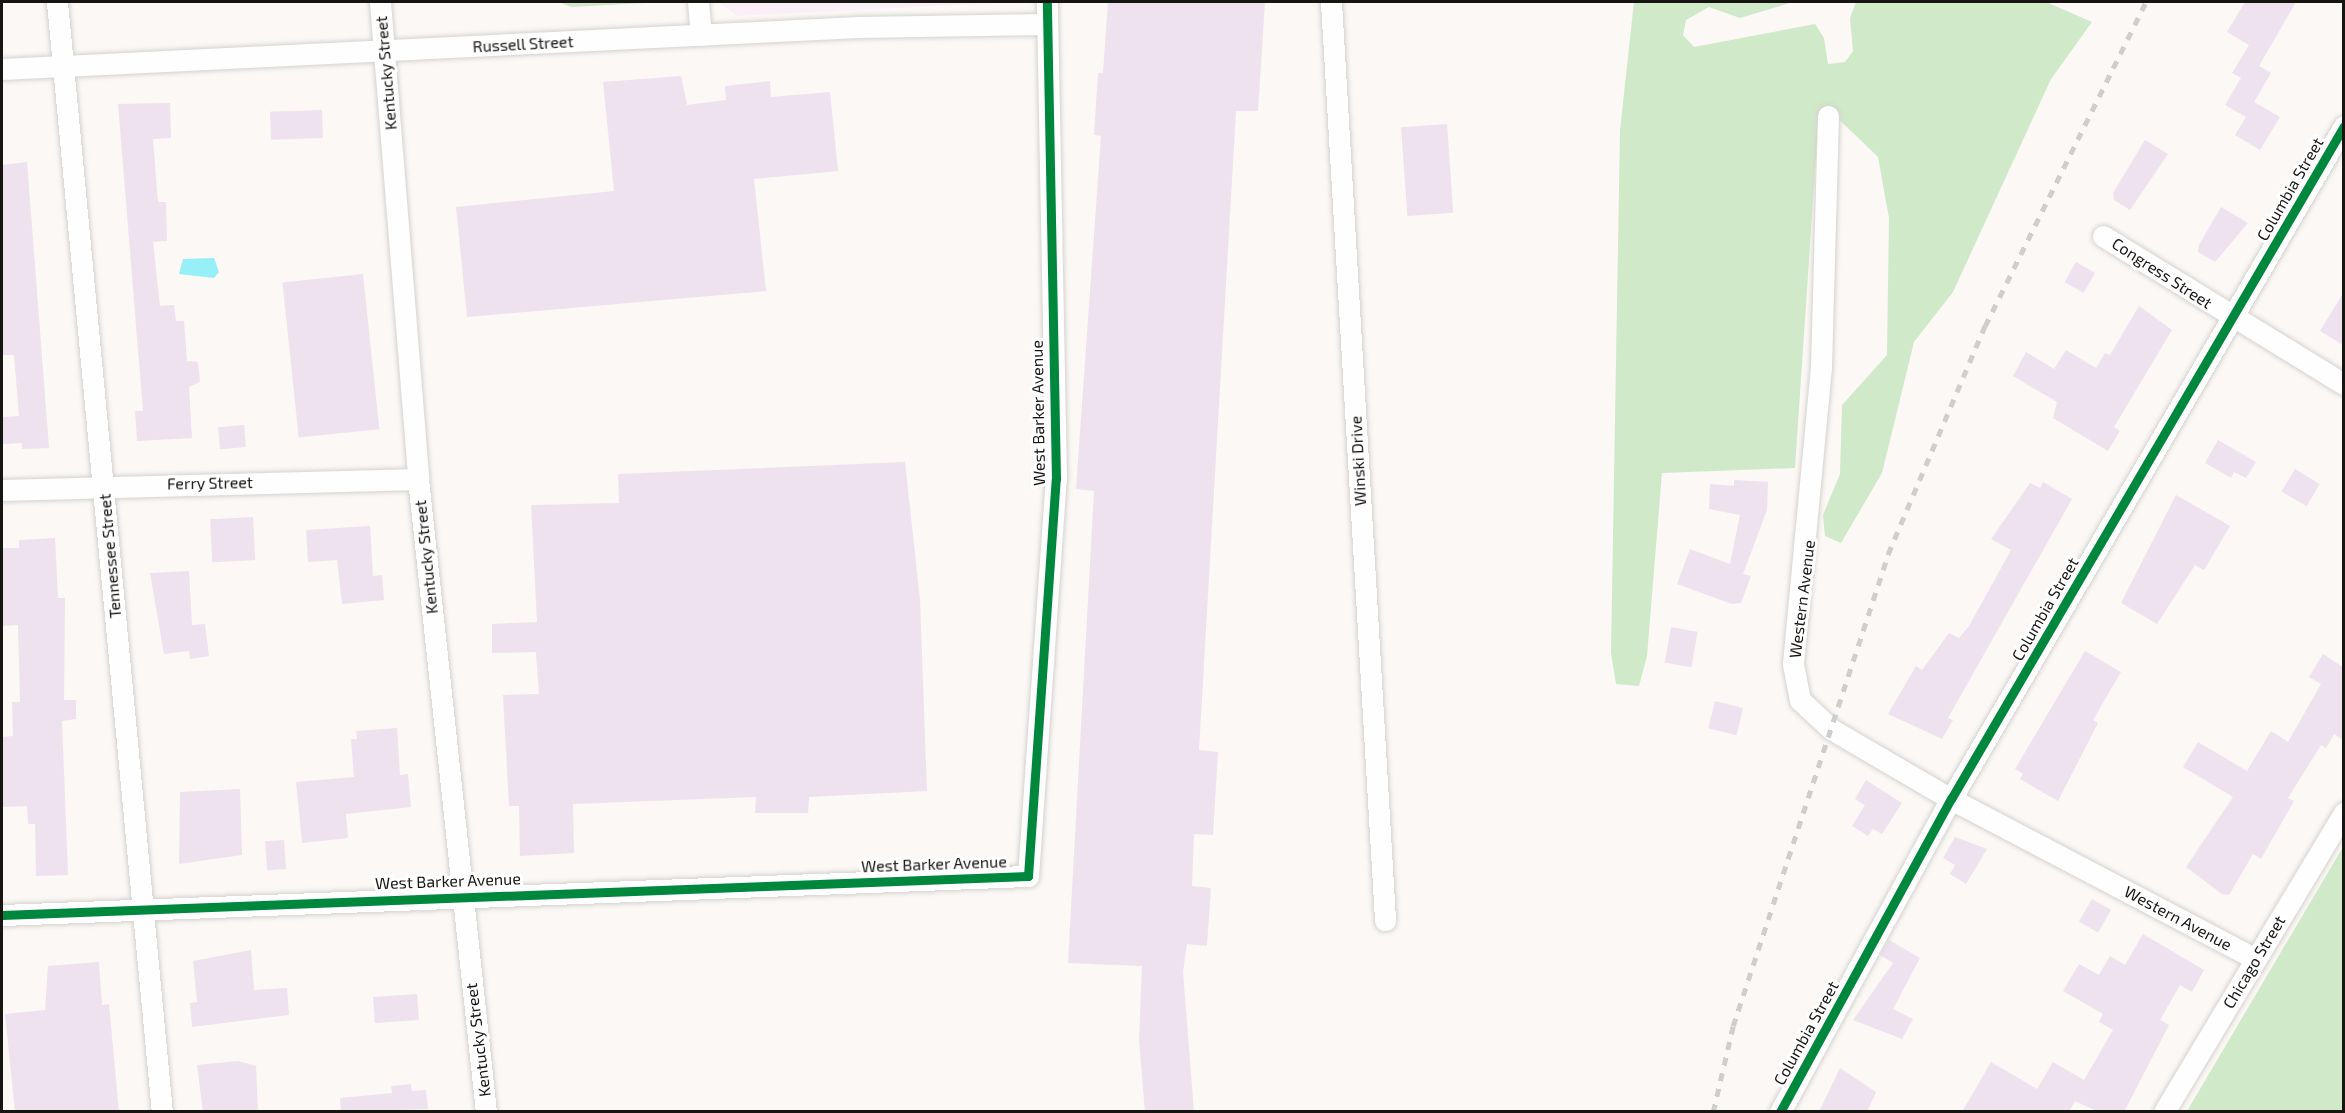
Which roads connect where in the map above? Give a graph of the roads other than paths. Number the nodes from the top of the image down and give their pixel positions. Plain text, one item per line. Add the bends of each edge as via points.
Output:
1 (57, 2) edge
2 (380, 2) edge
3 (698, 2) edge
4 (1047, 2) edge
5 (1331, 2) edge
6 (1045, 24) junction
7 (701, 35) junction
8 (385, 50) junction
9 (63, 67) junction
10 (2, 69) edge
11 (1828, 117) dead end
12 (2343, 126) edge
13 (2103, 236) dead end
14 (2233, 319) junction
15 (2343, 384) edge
16 (418, 479) junction
17 (104, 486) junction
18 (2, 490) edge
19 (1952, 799) junction
20 (2343, 813) edge
21 (461, 896) junction
22 (141, 909) junction
23 (2, 915) edge
24 (1385, 920) dead end
25 (2256, 959) junction
26 (162, 1112) edge
27 (486, 1112) edge
28 (1780, 1112) edge
29 (2164, 1112) edge

1 - 9 street, Tennessee Street
2 - 8 street, Kentucky Street
3 - 7 street
4 - 6 street, West Barker Avenue
5 - 24 street, Winski Drive
6 - 7 street, Russell Street
6 - 21 street, West Barker Avenue via 1056,479 1028,876
7 - 8 street, Russell Street
8 - 9 street, Russell Street
8 - 16 street, Kentucky Street
9 - 10 street, Russell Street
9 - 17 street, Tennessee Street
11 - 19 street, Western Avenue via 1821,367 1793,664 1800,700 1831,729
12 - 14 street, Columbia Street
13 - 14 street, Congress Street
14 - 15 street, Congress Street
14 - 19 street, Columbia Street
16 - 17 street, Ferry Street
16 - 21 street, Kentucky Street
17 - 18 street, Ferry Street
17 - 22 street, Tennessee Street
19 - 25 street, Western Avenue
19 - 28 street, Columbia Street
20 - 25 street, Chicago Street
21 - 22 street, West Barker Avenue
21 - 27 street, Kentucky Street
22 - 23 street, West Barker Avenue
22 - 26 street, Tennessee Street
25 - 29 street, Chicago Street

